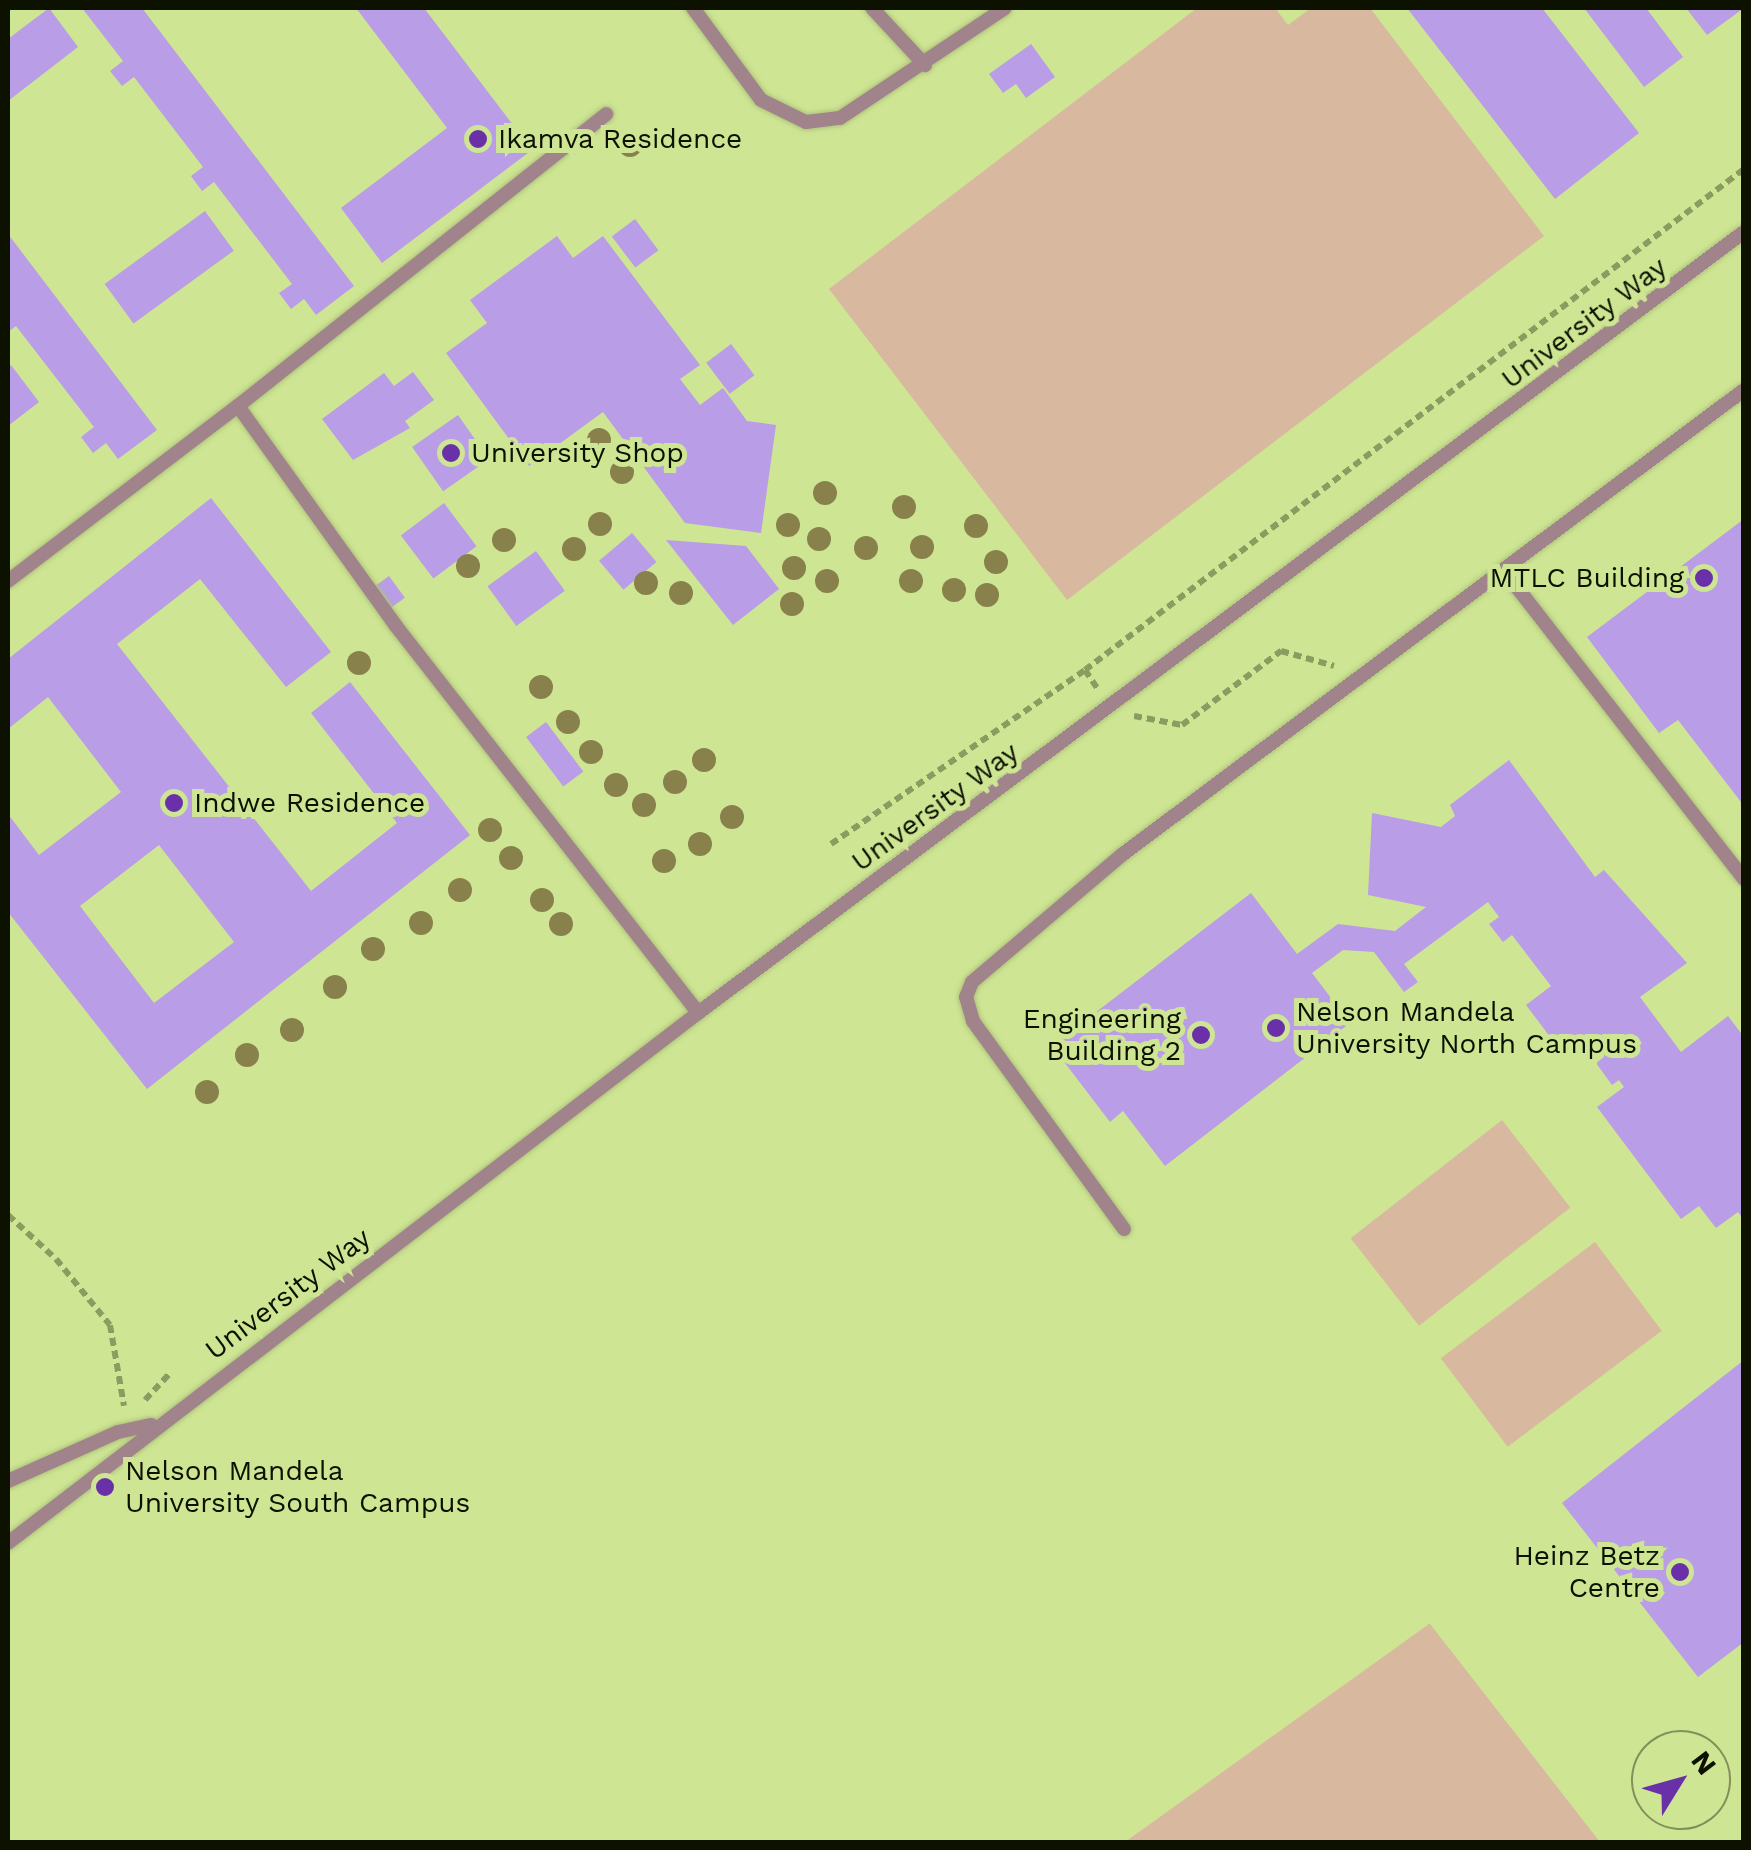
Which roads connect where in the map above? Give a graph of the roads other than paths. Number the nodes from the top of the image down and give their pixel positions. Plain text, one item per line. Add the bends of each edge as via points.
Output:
1 (693, 8) edge
2 (872, 8) edge
3 (1005, 8) edge
4 (925, 65) junction
5 (606, 114) dead end
6 (1744, 232) edge
7 (1744, 390) edge
8 (238, 406) junction
9 (1505, 572) junction
10 (8, 581) edge
11 (1744, 879) edge
12 (698, 1013) junction
13 (1124, 1228) dead end
14 (157, 1424) junction
15 (8, 1481) edge
16 (8, 1543) edge

1 - 4 lane via 761,100 806,122 840,118
2 - 4 lane
3 - 4 lane
5 - 8 lane
6 - 12 lane, University Way
7 - 9 lane
8 - 10 lane
8 - 12 lane via 396,626
9 - 11 lane
9 - 13 lane via 1123,854 972,982 966,997 973,1021
12 - 14 lane, University Way
14 - 15 lane, University Way via 118,1432
14 - 16 lane, University Way

